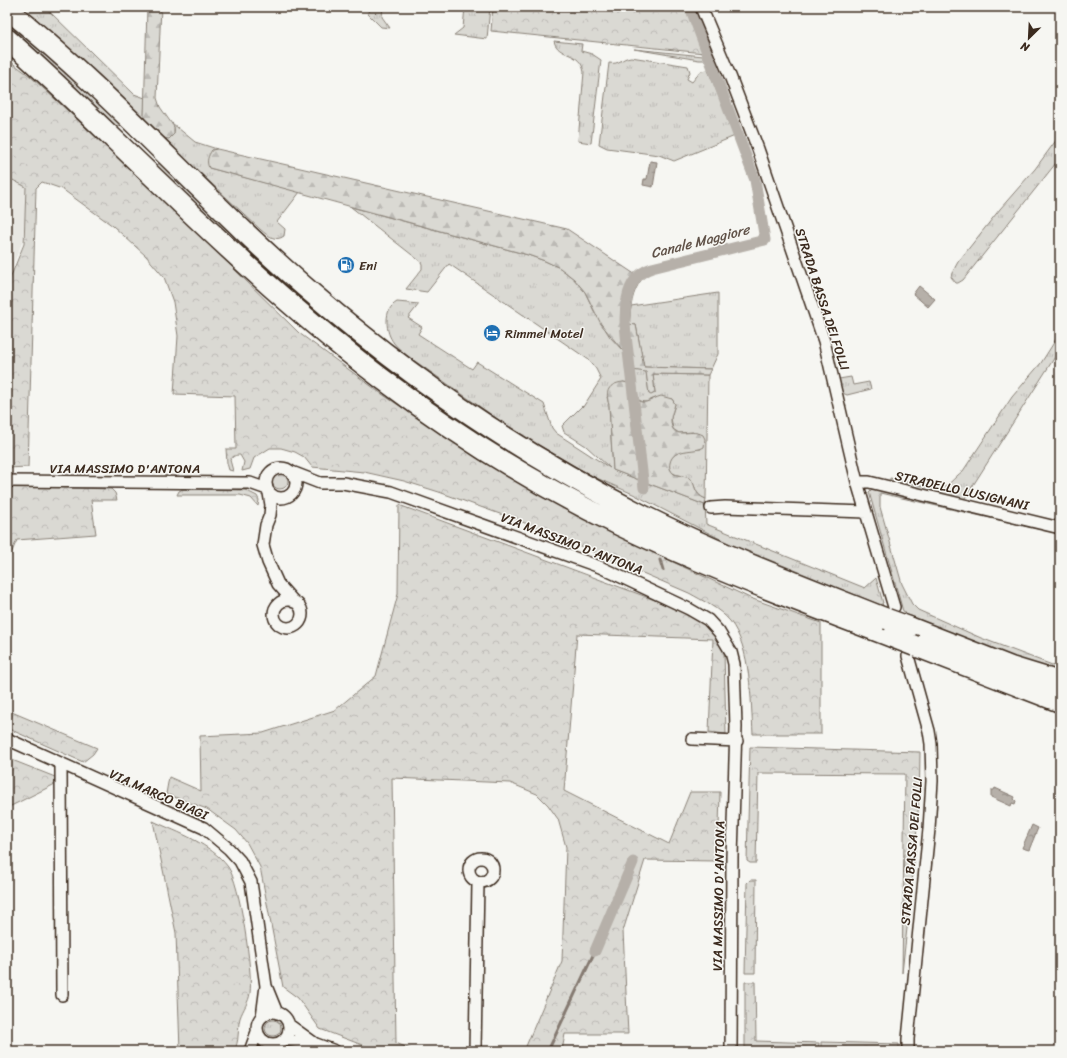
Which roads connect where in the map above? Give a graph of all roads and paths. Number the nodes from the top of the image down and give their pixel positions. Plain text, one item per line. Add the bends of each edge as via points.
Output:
1 (701, 7) edge
2 (7, 9) edge
3 (9, 41) edge
4 (271, 471) junction
5 (289, 471) junction
6 (7, 481) edge
7 (857, 482) junction
8 (242, 483) junction
9 (320, 483) junction
10 (268, 491) junction
11 (289, 495) junction
12 (711, 508) dead end
13 (866, 512) junction
14 (270, 515) junction
15 (1060, 528) edge
16 (278, 584) junction
17 (294, 602) junction
18 (278, 605) junction
19 (901, 632) junction
20 (1010, 666) junction
21 (1060, 682) edge
22 (1060, 686) edge
23 (1060, 703) edge
24 (7, 739) edge
25 (692, 739) dead end
26 (736, 741) junction
27 (60, 764) junction
28 (478, 882) dead end
29 (266, 986) junction
30 (62, 995) dead end
31 (277, 1013) junction
32 (262, 1017) junction
33 (289, 1025) junction
34 (257, 1032) junction
35 (284, 1040) junction
36 (316, 1044) junction
37 (269, 1048) edge
38 (250, 1051) edge
39 (335, 1051) edge
40 (475, 1051) edge
41 (731, 1051) edge
42 (908, 1051) edge

1 - 7 street, STRADA BASSA DEI FOLLI via 756,143 820,329
2 - 19 highway via 82,74 295,279 362,335 442,395 538,458 642,515
3 - 19 highway via 276,292 364,365 457,432 548,488 636,533 724,572
4 - 5 street, VIA MASSIMO D'ANTONA via 280,468
4 - 8 street, VIA MASSIMO D'ANTONA
4 - 10 street via 266,479
5 - 9 street, VIA MASSIMO D'ANTONA
5 - 11 street via 296,483
6 - 8 street, VIA MASSIMO D'ANTONA
7 - 13 street, STRADA BASSA DEI FOLLI
7 - 15 street, STRADELLO LUSIGNANI
8 - 10 street, VIA MASSIMO D'ANTONA via 250,483
9 - 11 street, VIA MASSIMO D'ANTONA
9 - 26 street, VIA MASSIMO D'ANTONA via 343,483 422,501 600,567 708,620 731,652 734,664
10 - 11 street, VIA MASSIMO D'ANTONA via 278,498
10 - 14 street
11 - 14 street
12 - 13 street
13 - 19 street, STRADA BASSA DEI FOLLI
14 - 16 street via 264,545
16 - 17 street
16 - 18 street
17 - 18 street via 286,601
17 - 18 street via 300,609 301,618 292,628 283,627 276,621 274,612
19 - 20 highway
19 - 23 highway
19 - 42 street, STRADA BASSA DEI FOLLI via 929,731 932,781
20 - 21 highway
20 - 22 highway
24 - 27 street, VIA MARCO BIAGI
25 - 26 street
26 - 41 street, VIA MASSIMO D'ANTONA via 732,857
27 - 29 street, VIA MARCO BIAGI via 204,828 230,849 251,882
27 - 30 street
28 - 40 street
29 - 31 street, VIA MARCO BIAGI
29 - 32 street, VIA MARCO BIAGI
31 - 32 street
31 - 33 street via 284,1017
32 - 34 street
33 - 35 street
33 - 36 street
34 - 37 street
34 - 38 street
35 - 36 street
35 - 37 street
36 - 39 street

